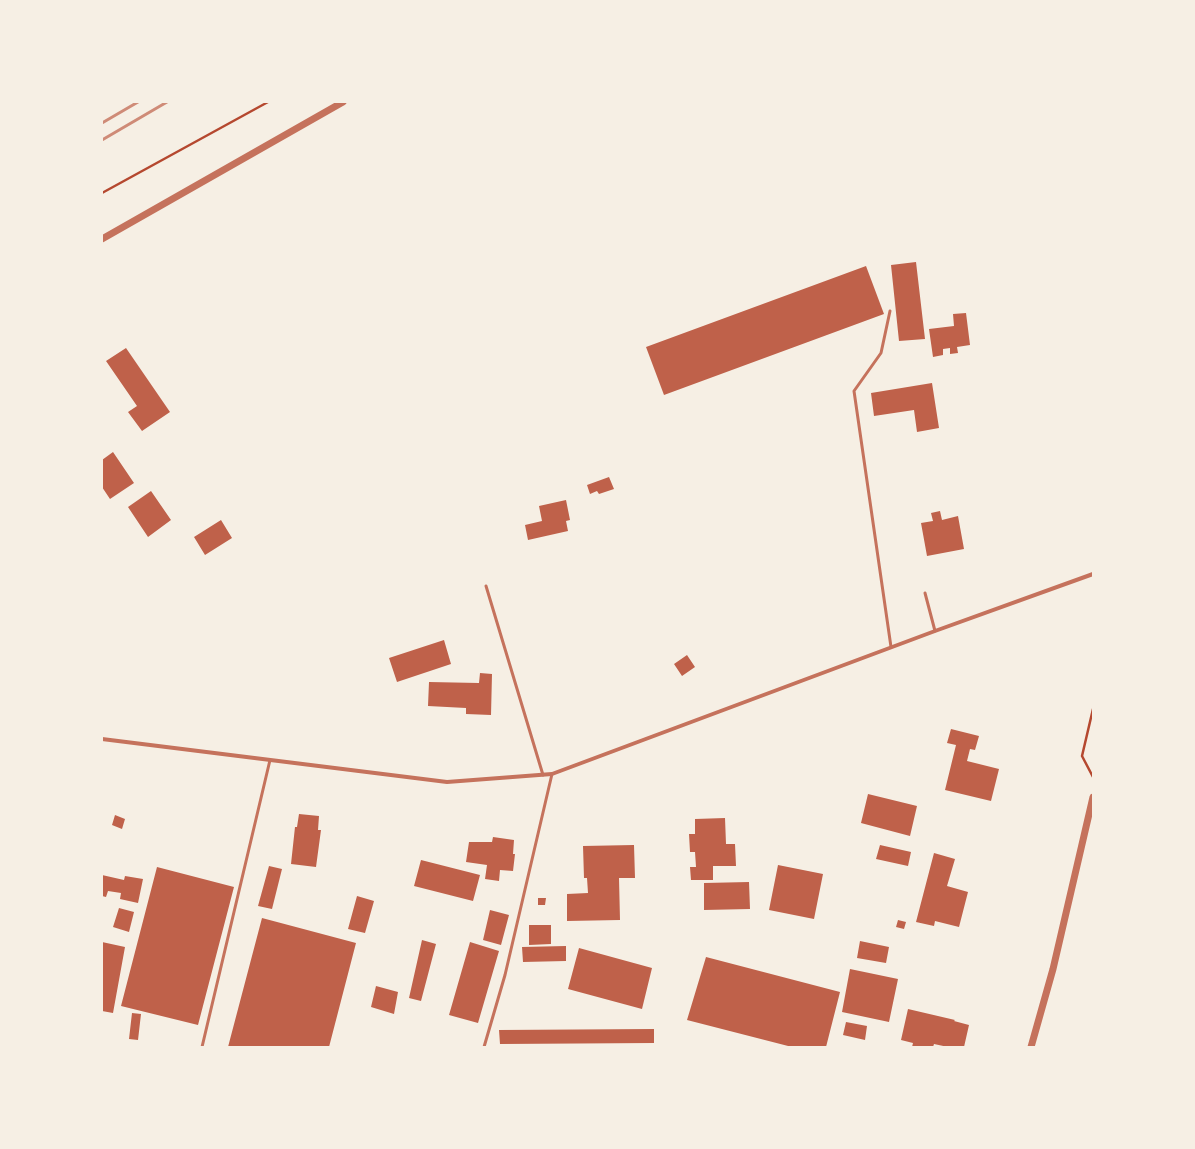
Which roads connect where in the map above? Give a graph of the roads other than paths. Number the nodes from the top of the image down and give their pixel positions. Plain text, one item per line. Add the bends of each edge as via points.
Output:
1 (343, 102) edge
2 (102, 239) edge
3 (890, 311) dead end
4 (1093, 574) edge
5 (486, 586) dead end
6 (925, 593) dead end
7 (935, 631) junction
8 (891, 648) junction
9 (102, 739) edge
10 (270, 760) junction
11 (552, 774) junction
12 (543, 775) junction
13 (1093, 797) edge
14 (202, 1047) edge
15 (484, 1047) edge
16 (1031, 1047) edge

1 - 2 street
3 - 8 lane via 881,353 854,392
4 - 7 street
5 - 12 lane
6 - 7 lane
7 - 8 street
8 - 11 street
9 - 10 street
10 - 12 street via 447,782
10 - 14 lane
11 - 12 street
11 - 15 lane via 505,975
13 - 16 street via 1053,969

